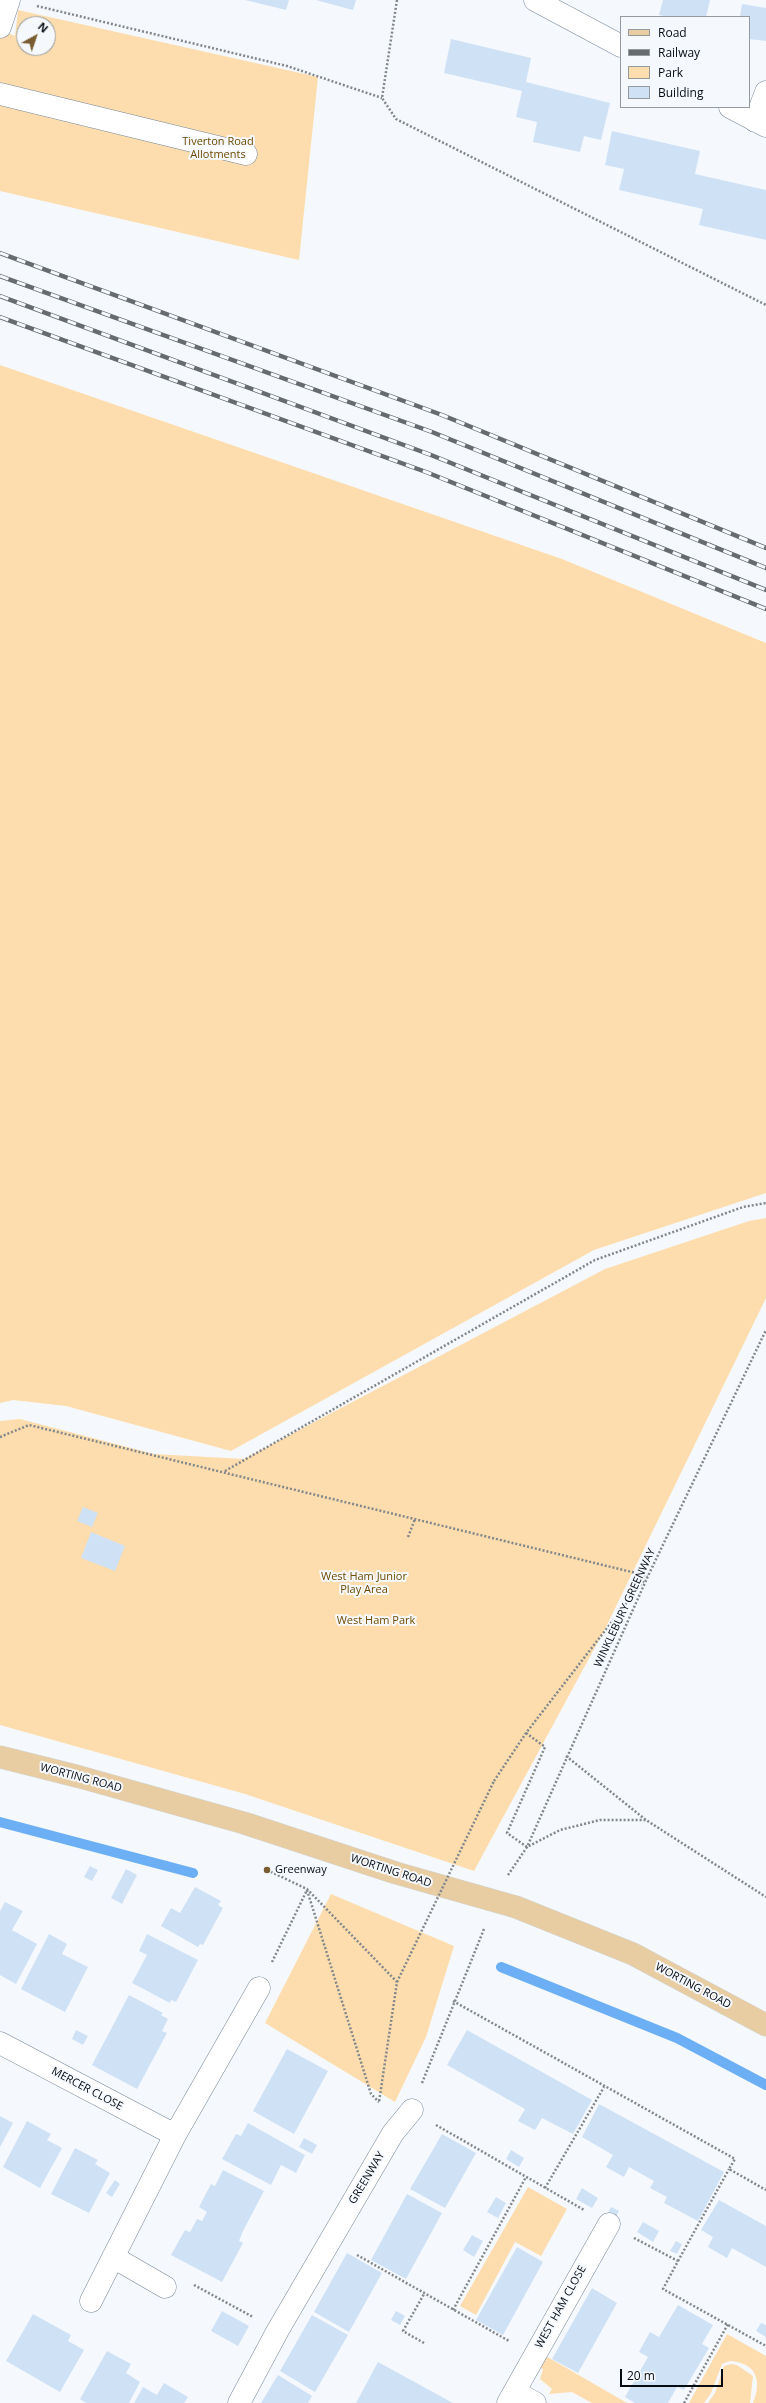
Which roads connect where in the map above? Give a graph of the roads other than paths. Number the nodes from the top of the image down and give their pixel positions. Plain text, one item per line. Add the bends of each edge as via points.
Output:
1 (9, 0) edge
2 (535, 0) edge
3 (0, 27) edge
4 (620, 45) edge
5 (766, 92) edge
6 (0, 94) edge
7 (732, 108) edge
8 (760, 123) edge
9 (246, 154) dead end
10 (0, 1757) edge
11 (259, 1988) road end
12 (766, 2025) edge
13 (0, 2043) edge
14 (412, 2110) road end
15 (175, 2135) junction
16 (609, 2224) road end
17 (113, 2257) junction
18 (165, 2288) dead end
19 (91, 2301) dead end
20 (512, 2397) edge
21 (239, 2403) edge
22 (535, 2403) edge

1 - 3 street
2 - 4 street
5 - 8 street
6 - 9 street
7 - 8 street
10 - 12 main road, WORTING ROAD via 244,1823 396,1873 516,1907 632,1954
11 - 15 street
13 - 15 street, MERCER CLOSE
14 - 21 street, GREENWAY via 393,2133 278,2330
15 - 17 street
16 - 20 street, WEST HAM CLOSE
17 - 18 street
17 - 19 street
20 - 22 street, WEST HAM CLOSE

